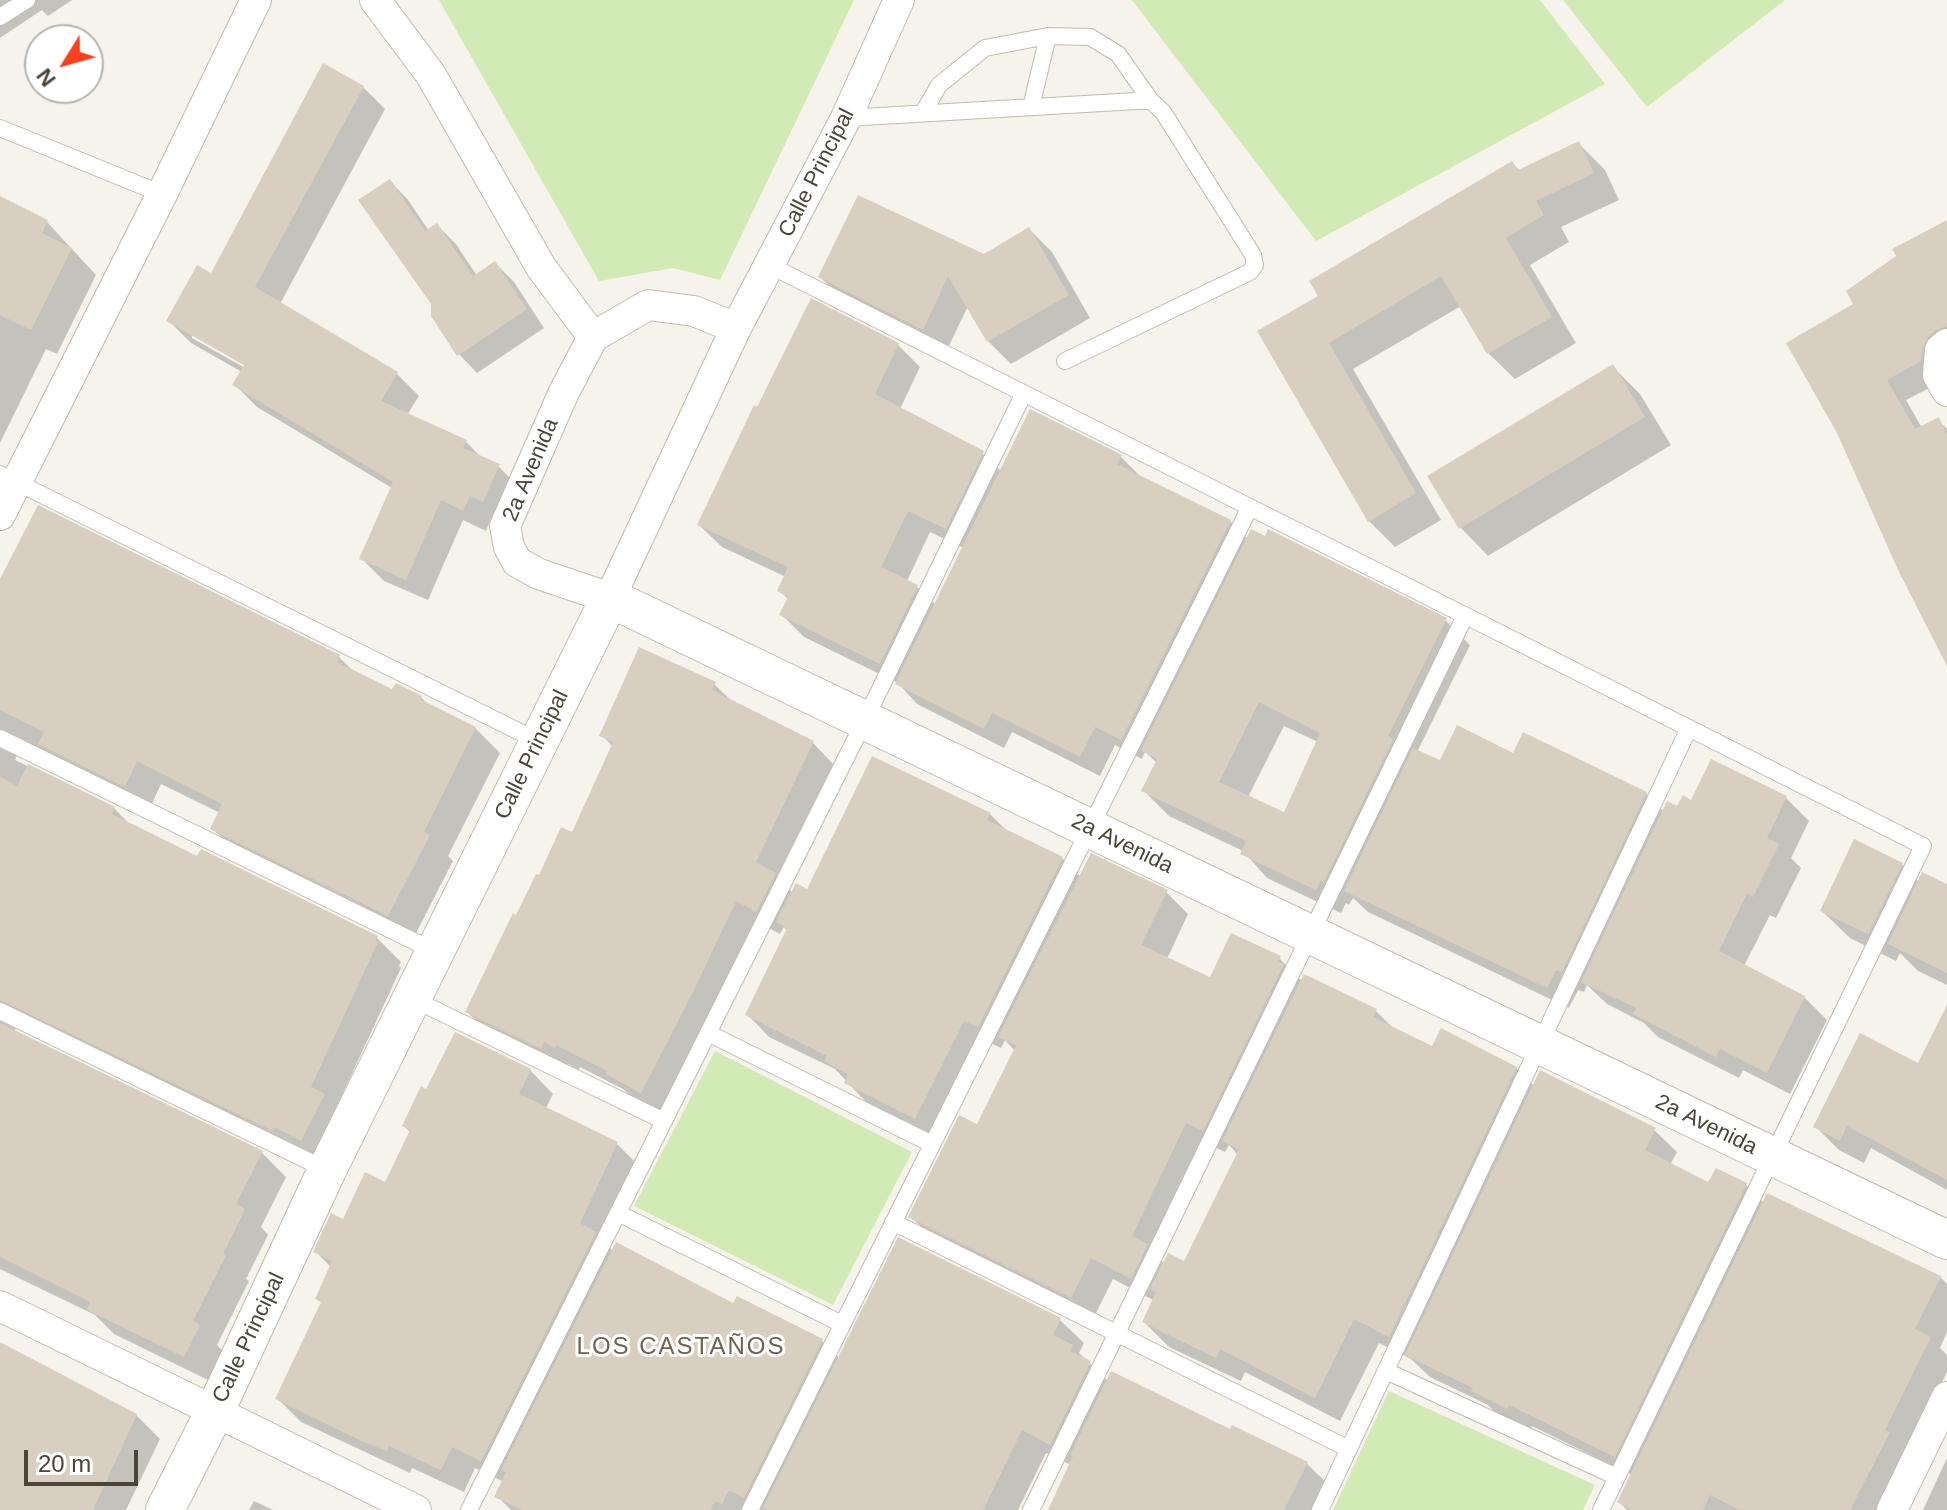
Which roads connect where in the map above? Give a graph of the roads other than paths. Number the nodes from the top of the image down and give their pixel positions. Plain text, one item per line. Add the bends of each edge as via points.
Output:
1 (27, 0) edge
2 (256, 0) edge
3 (375, 0) edge
4 (899, 0) edge
5 (0, 17) edge
6 (1048, 36) junction
7 (1151, 101) junction
8 (1031, 107) junction
9 (923, 113) junction
10 (846, 118) junction
11 (0, 128) edge
12 (162, 194) junction
13 (769, 265) junction
14 (736, 328) junction
15 (593, 337) junction
16 (1947, 344) edge
17 (1065, 361) dead end
18 (1947, 391) edge
19 (1024, 393) junction
20 (8, 478) edge
21 (1250, 507) junction
22 (0, 515) edge
23 (610, 598) junction
24 (1465, 616) junction
25 (865, 720) junction
26 (1689, 728) junction
27 (0, 738) edge
28 (538, 741) junction
29 (1089, 828) junction
30 (1310, 935) junction
31 (436, 952) junction
32 (413, 999) junction
33 (0, 1011) edge
34 (708, 1033) junction
35 (1540, 1045) junction
36 (664, 1121) junction
37 (932, 1144) junction
38 (1772, 1156) junction
39 (327, 1170) junction
40 (618, 1213) junction
41 (893, 1222) junction
42 (1947, 1240) edge
43 (0, 1306) edge
44 (842, 1324) junction
45 (1117, 1334) junction
46 (1386, 1371) junction
47 (1947, 1397) edge
48 (215, 1411) junction
49 (1349, 1449) junction
50 (1617, 1477) junction
51 (165, 1510) edge
52 (416, 1510) edge
53 (469, 1510) edge
54 (750, 1510) edge
55 (1031, 1510) edge
56 (1320, 1510) edge
57 (1601, 1510) edge
58 (1892, 1510) edge

1 - 5 lane
2 - 12 street
3 - 15 street via 431,75 541,267
4 - 10 street, Calle Principal
6 - 7 lane via 1090,37 1118,54
6 - 8 lane
6 - 9 lane via 985,48 939,85
7 - 8 lane
7 - 17 lane via 1163,112 1255,265
8 - 9 lane
9 - 10 lane
10 - 13 street, Calle Principal
11 - 12 lane
12 - 20 street
13 - 14 street, Calle Principal
13 - 19 lane
14 - 15 street via 694,311 648,305
14 - 23 street, Calle Principal
15 - 23 street, 2a Avenida via 505,526 517,562
16 - 18 street via 1940,350 1938,375
19 - 21 lane
19 - 25 lane
20 - 22 street
20 - 28 lane
21 - 24 lane
21 - 29 lane
23 - 25 street, 2a Avenida
23 - 28 street, Calle Principal
24 - 26 lane
24 - 30 lane
25 - 29 street, 2a Avenida
25 - 34 lane
26 - 35 lane
26 - 38 lane via 1923,846
27 - 31 lane
28 - 31 street, Calle Principal
29 - 30 street, 2a Avenida
29 - 37 lane
30 - 35 street, 2a Avenida
30 - 45 lane
31 - 32 street, Calle Principal
32 - 36 lane
32 - 39 street, Calle Principal
33 - 39 lane
34 - 36 lane
34 - 37 lane
35 - 38 street, 2a Avenida
35 - 46 lane
36 - 40 lane
37 - 41 lane
38 - 42 street, 2a Avenida
38 - 50 lane
39 - 48 street, Calle Principal
40 - 44 lane
40 - 53 lane
41 - 44 lane
41 - 45 lane
43 - 48 street
44 - 54 lane
45 - 49 lane
45 - 55 lane
46 - 49 lane
46 - 50 lane
47 - 58 street
48 - 51 street, Calle Principal
48 - 52 street
49 - 56 lane
50 - 57 lane

